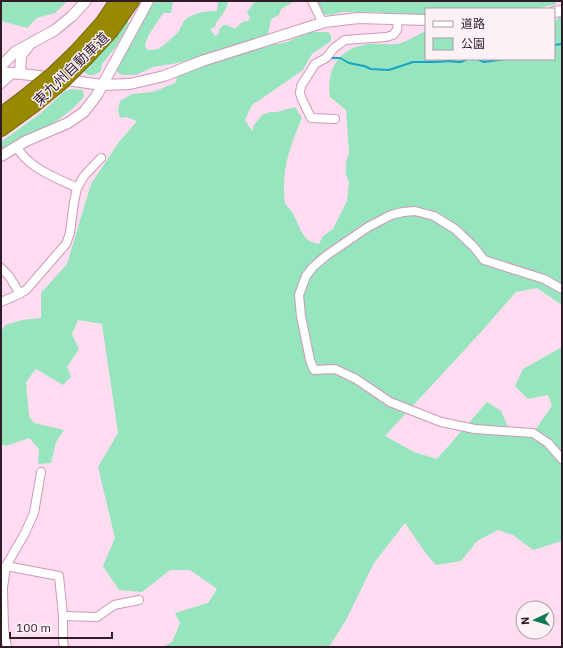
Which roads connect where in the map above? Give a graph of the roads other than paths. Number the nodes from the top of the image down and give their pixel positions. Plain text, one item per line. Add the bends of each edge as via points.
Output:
1 (86, 1) edge
2 (117, 1) edge
3 (132, 1) edge
4 (148, 1) edge
5 (312, 1) edge
6 (398, 19) junction
7 (425, 20) edge
8 (323, 23) junction
9 (35, 42) junction
10 (81, 54) junction
11 (1, 66) edge
12 (1, 72) edge
13 (17, 73) junction
14 (1, 84) edge
15 (102, 86) junction
16 (29, 101) junction
17 (1, 115) edge
18 (334, 119) dead end
19 (1, 128) edge
20 (16, 146) junction
21 (1, 156) edge
22 (101, 158) dead end
23 (76, 188) junction
24 (1, 268) edge
25 (562, 289) edge
26 (20, 294) junction
27 (1, 302) edge
28 (562, 459) edge
29 (41, 472) dead end
30 (6, 566) junction
31 (139, 600) dead end
32 (63, 616) junction
33 (7, 647) edge
34 (64, 647) edge

1 - 9 street via 61,25
2 - 10 highway, 東九州自動車道
3 - 10 highway, 東九州自動車道 via 110,31
4 - 15 street
5 - 8 street
6 - 7 street
6 - 8 street via 358,18
6 - 18 street via 397,30 393,35 345,40 313,67 300,89 301,98 311,118
8 - 15 street via 150,80
9 - 11 street via 15,52
9 - 13 street via 22,55
10 - 16 highway, 東九州自動車道, bridge via 52,75
12 - 13 street
13 - 14 street
13 - 15 street
15 - 20 street via 80,116
16 - 17 highway, 東九州自動車道
16 - 19 highway, 東九州自動車道
20 - 21 street
20 - 23 street via 30,164
22 - 23 street
23 - 26 street via 70,233 66,244
24 - 26 street
25 - 28 street via 544,279 484,260 455,229 434,216 415,211 391,215 368,227 327,255 306,276 299,295 301,316 314,370 335,369 356,379 390,402 441,422 475,429 533,433 548,443
26 - 27 street
29 - 30 street via 34,513
30 - 32 street via 59,576
30 - 33 street via 4,612
31 - 32 street via 114,605 97,617
32 - 34 street

